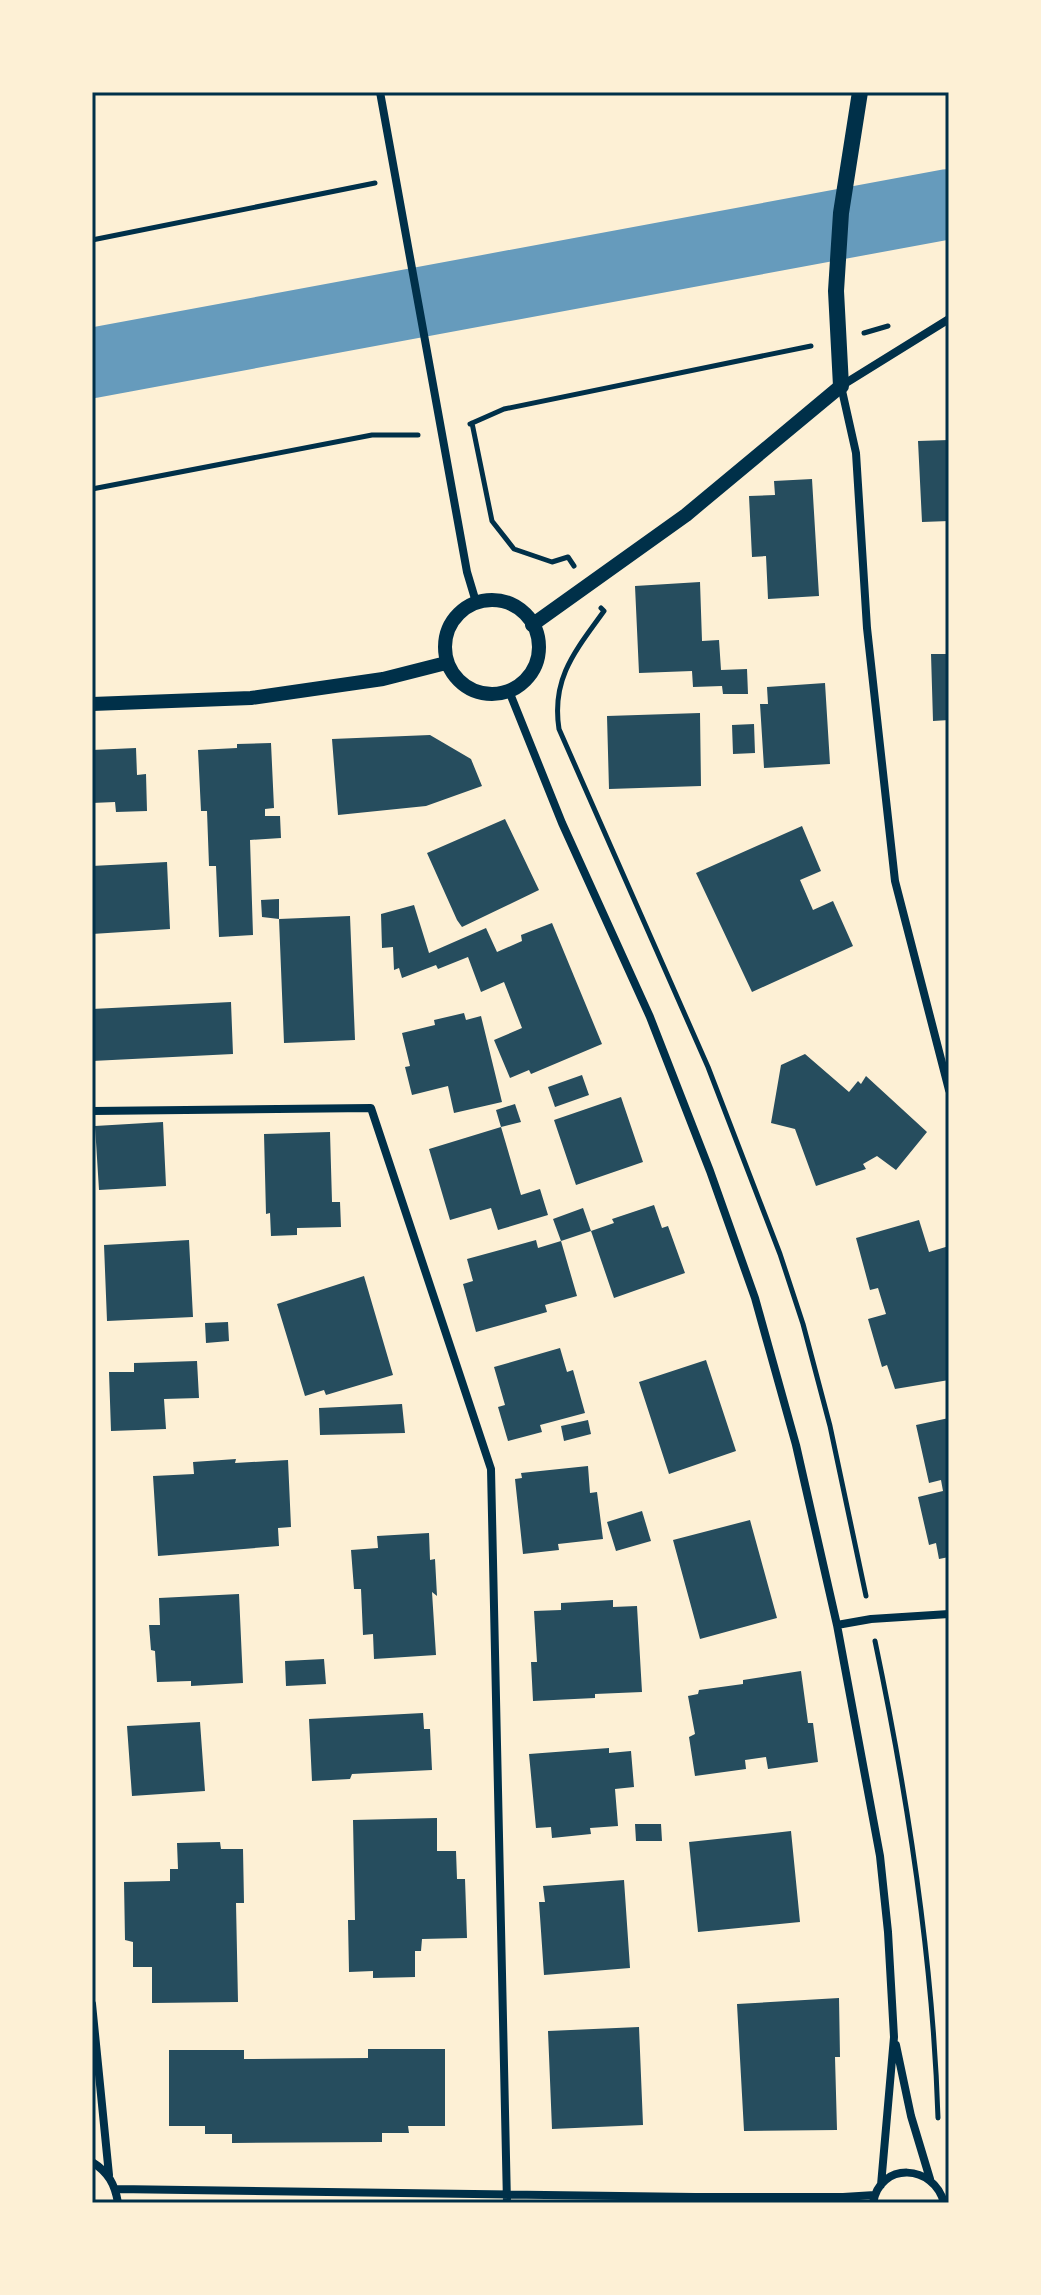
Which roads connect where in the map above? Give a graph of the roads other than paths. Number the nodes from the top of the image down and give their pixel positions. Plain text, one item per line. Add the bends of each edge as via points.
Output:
1 (380, 92) edge
2 (860, 92) edge
3 (949, 319) edge
4 (841, 386) junction
5 (476, 602) junction
6 (532, 625) junction
7 (446, 663) junction
8 (509, 691) junction
9 (92, 704) edge
10 (949, 1090) edge
11 (92, 1111) edge
12 (949, 1614) edge
13 (837, 1625) junction
14 (92, 2004) edge
15 (894, 2037) junction
16 (92, 2162) edge
17 (109, 2175) junction
18 (930, 2179) junction
19 (881, 2185) junction
20 (116, 2189) junction
21 (945, 2193) edge
22 (507, 2198) edge
23 (874, 2199) edge
24 (695, 2200) edge
25 (118, 2203) edge
26 (944, 2203) edge

1 - 5 street
2 - 4 main road via 841,213 836,291
3 - 4 street
4 - 6 street via 686,515
4 - 10 street via 856,453 867,628 895,881
5 - 6 street via 500,601 515,607
5 - 7 street via 447,631
6 - 8 street via 539,647 536,663 528,678
7 - 8 street via 468,688 483,694
7 - 9 street via 383,679 251,698
8 - 13 street via 650,1017 755,1298 796,1445
11 - 22 street via 371,1108 491,1469
12 - 13 street
13 - 15 street via 880,1856
14 - 17 street
15 - 18 street
15 - 19 street
16 - 17 street
17 - 20 street
18 - 19 street via 904,2172
18 - 21 street
19 - 23 street
20 - 22 street
20 - 25 street
21 - 26 street
22 - 24 street
23 - 24 street

